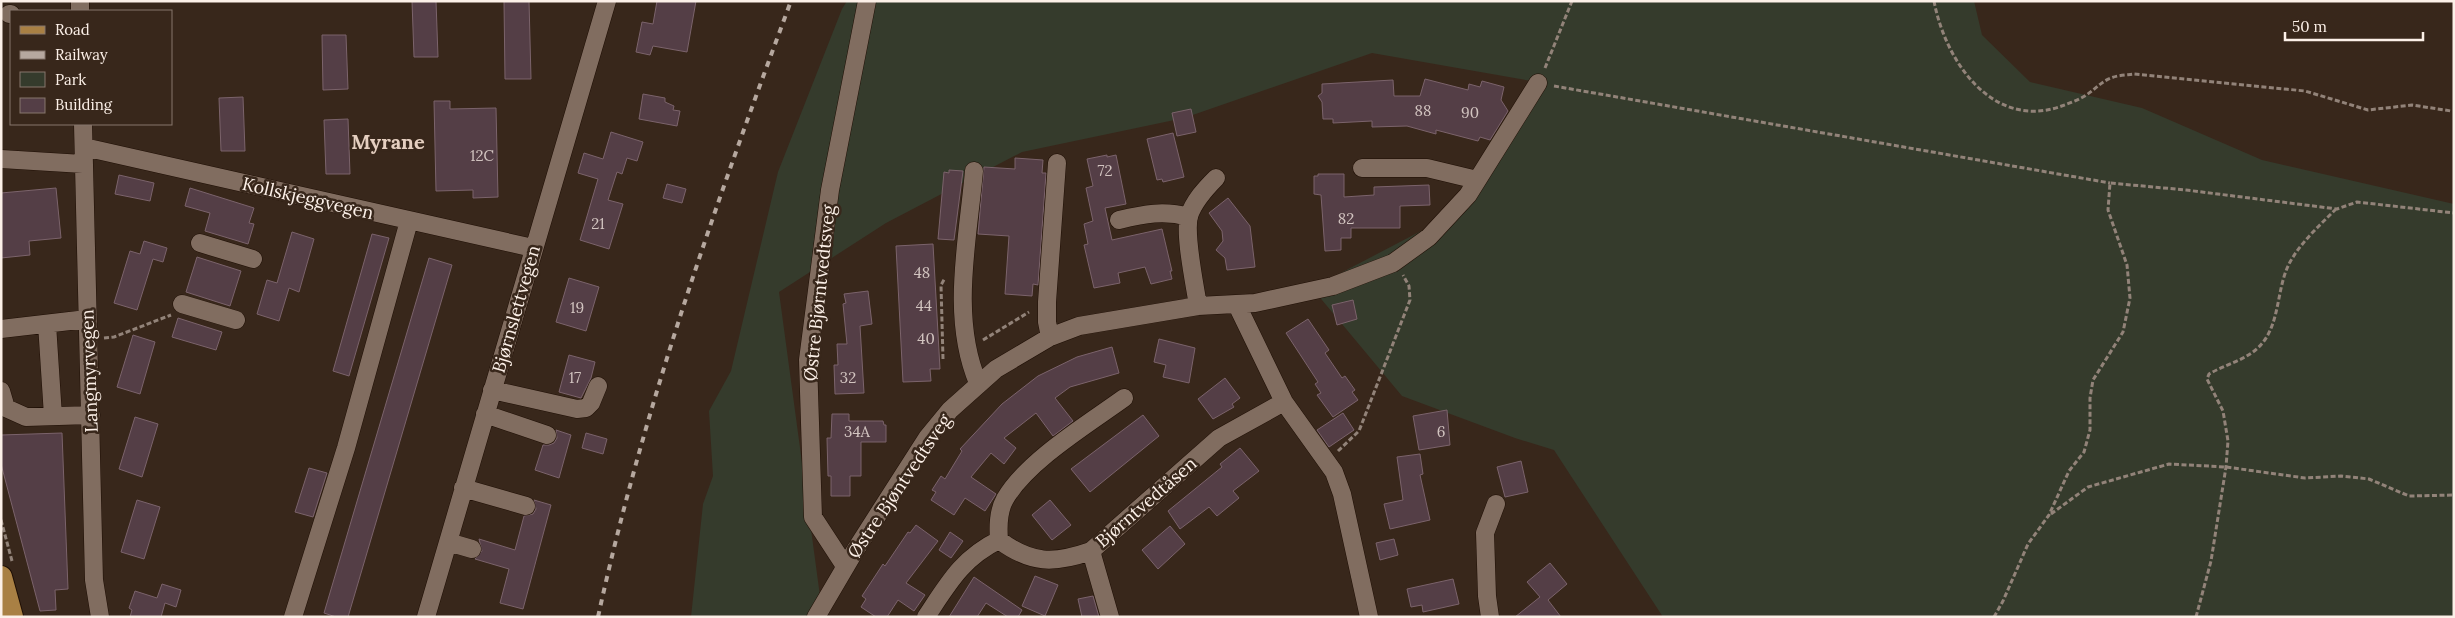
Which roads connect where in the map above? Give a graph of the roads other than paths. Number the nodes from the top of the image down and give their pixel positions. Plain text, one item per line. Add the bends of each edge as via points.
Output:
1 (607, 1) edge
2 (867, 1) edge
3 (1538, 83) road end
4 (83, 125) edge
5 (84, 155) junction
6 (1, 159) edge
7 (1057, 163) dead end
8 (1362, 168) dead end
9 (974, 171) dead end
10 (1216, 178) dead end
11 (1477, 180) junction
12 (1189, 217) junction
13 (1119, 220) dead end
14 (409, 221) junction
15 (200, 243) dead end
16 (533, 248) junction
17 (253, 259) dead end
18 (187, 305) road end
19 (1237, 305) junction
20 (1198, 306) junction
21 (87, 319) junction
22 (236, 320) dead end
23 (47, 324) junction
24 (1, 329) edge
25 (1050, 337) junction
26 (978, 383) junction
27 (598, 386) dead end
28 (492, 390) junction
29 (1, 391) edge
30 (1124, 398) dead end
31 (1284, 402) junction
32 (485, 414) junction
33 (91, 415) junction
34 (53, 416) junction
35 (547, 435) dead end
36 (463, 488) junction
37 (1496, 504) dead end
38 (526, 506) dead end
39 (999, 540) junction
40 (448, 542) junction
41 (472, 549) dead end
42 (1091, 550) junction
43 (845, 566) junction
44 (1, 577) edge
45 (12, 617) edge
46 (100, 617) edge
47 (294, 617) edge
48 (426, 617) edge
49 (816, 617) edge
50 (926, 617) edge
51 (1110, 617) edge
52 (1370, 617) edge
53 (1490, 617) edge

1 - 16 street, Bjørnslettvegen
2 - 43 street, Østre Bjørntvedtsveg via 830,190 808,360 813,517
3 - 11 street
4 - 5 street, Langmyrvegen
5 - 6 street, Kollskjeggvegen
5 - 14 street, Kollskjeggvegen
5 - 21 street, Langmyrvegen
7 - 25 street via 1046,322
8 - 11 street via 1427,168
9 - 26 street via 963,318 971,367
10 - 12 street via 1195,203
11 - 19 street, Østre Bjøntvedtsveg via 1429,237 1393,263 1333,286
12 - 13 street via 1161,212
12 - 20 street via 1188,232
14 - 16 street, Kollskjeggvegen
14 - 47 street via 346,448
15 - 17 street
16 - 28 street, Bjørnslettvegen
18 - 22 street
19 - 20 street, Østre Bjøntvedtsveg
19 - 31 street
20 - 25 street, Østre Bjøntvedtsveg via 1093,323
21 - 23 street
21 - 33 street, Langmyrvegen
23 - 24 street
23 - 34 street
25 - 26 street, Østre Bjøntvedtsveg
26 - 43 street, Østre Bjøntvedtsveg via 927,438
27 - 28 street via 592,402 586,408 577,409
28 - 32 street, Bjørnslettvegen
29 - 34 street via 6,408 14,412 26,417
30 - 39 street via 1058,446 1025,475 1004,500 998,521
31 - 42 street, Bjørntvedtåsen via 1219,438
31 - 52 street via 1334,472
32 - 35 street
32 - 36 street, Bjørnslettvegen
33 - 34 street
33 - 46 street, Langmyrvegen via 94,580
36 - 38 street
36 - 40 street, Bjørnslettvegen
37 - 53 street via 1485,534
39 - 42 street, Bjørntvedtåsen via 1016,552 1050,561
39 - 50 street via 981,549 958,568
40 - 41 street
40 - 48 street, Bjørnslettvegen
42 - 51 street
43 - 49 street, Østre Bjøntvedtsveg
44 - 45 main road

